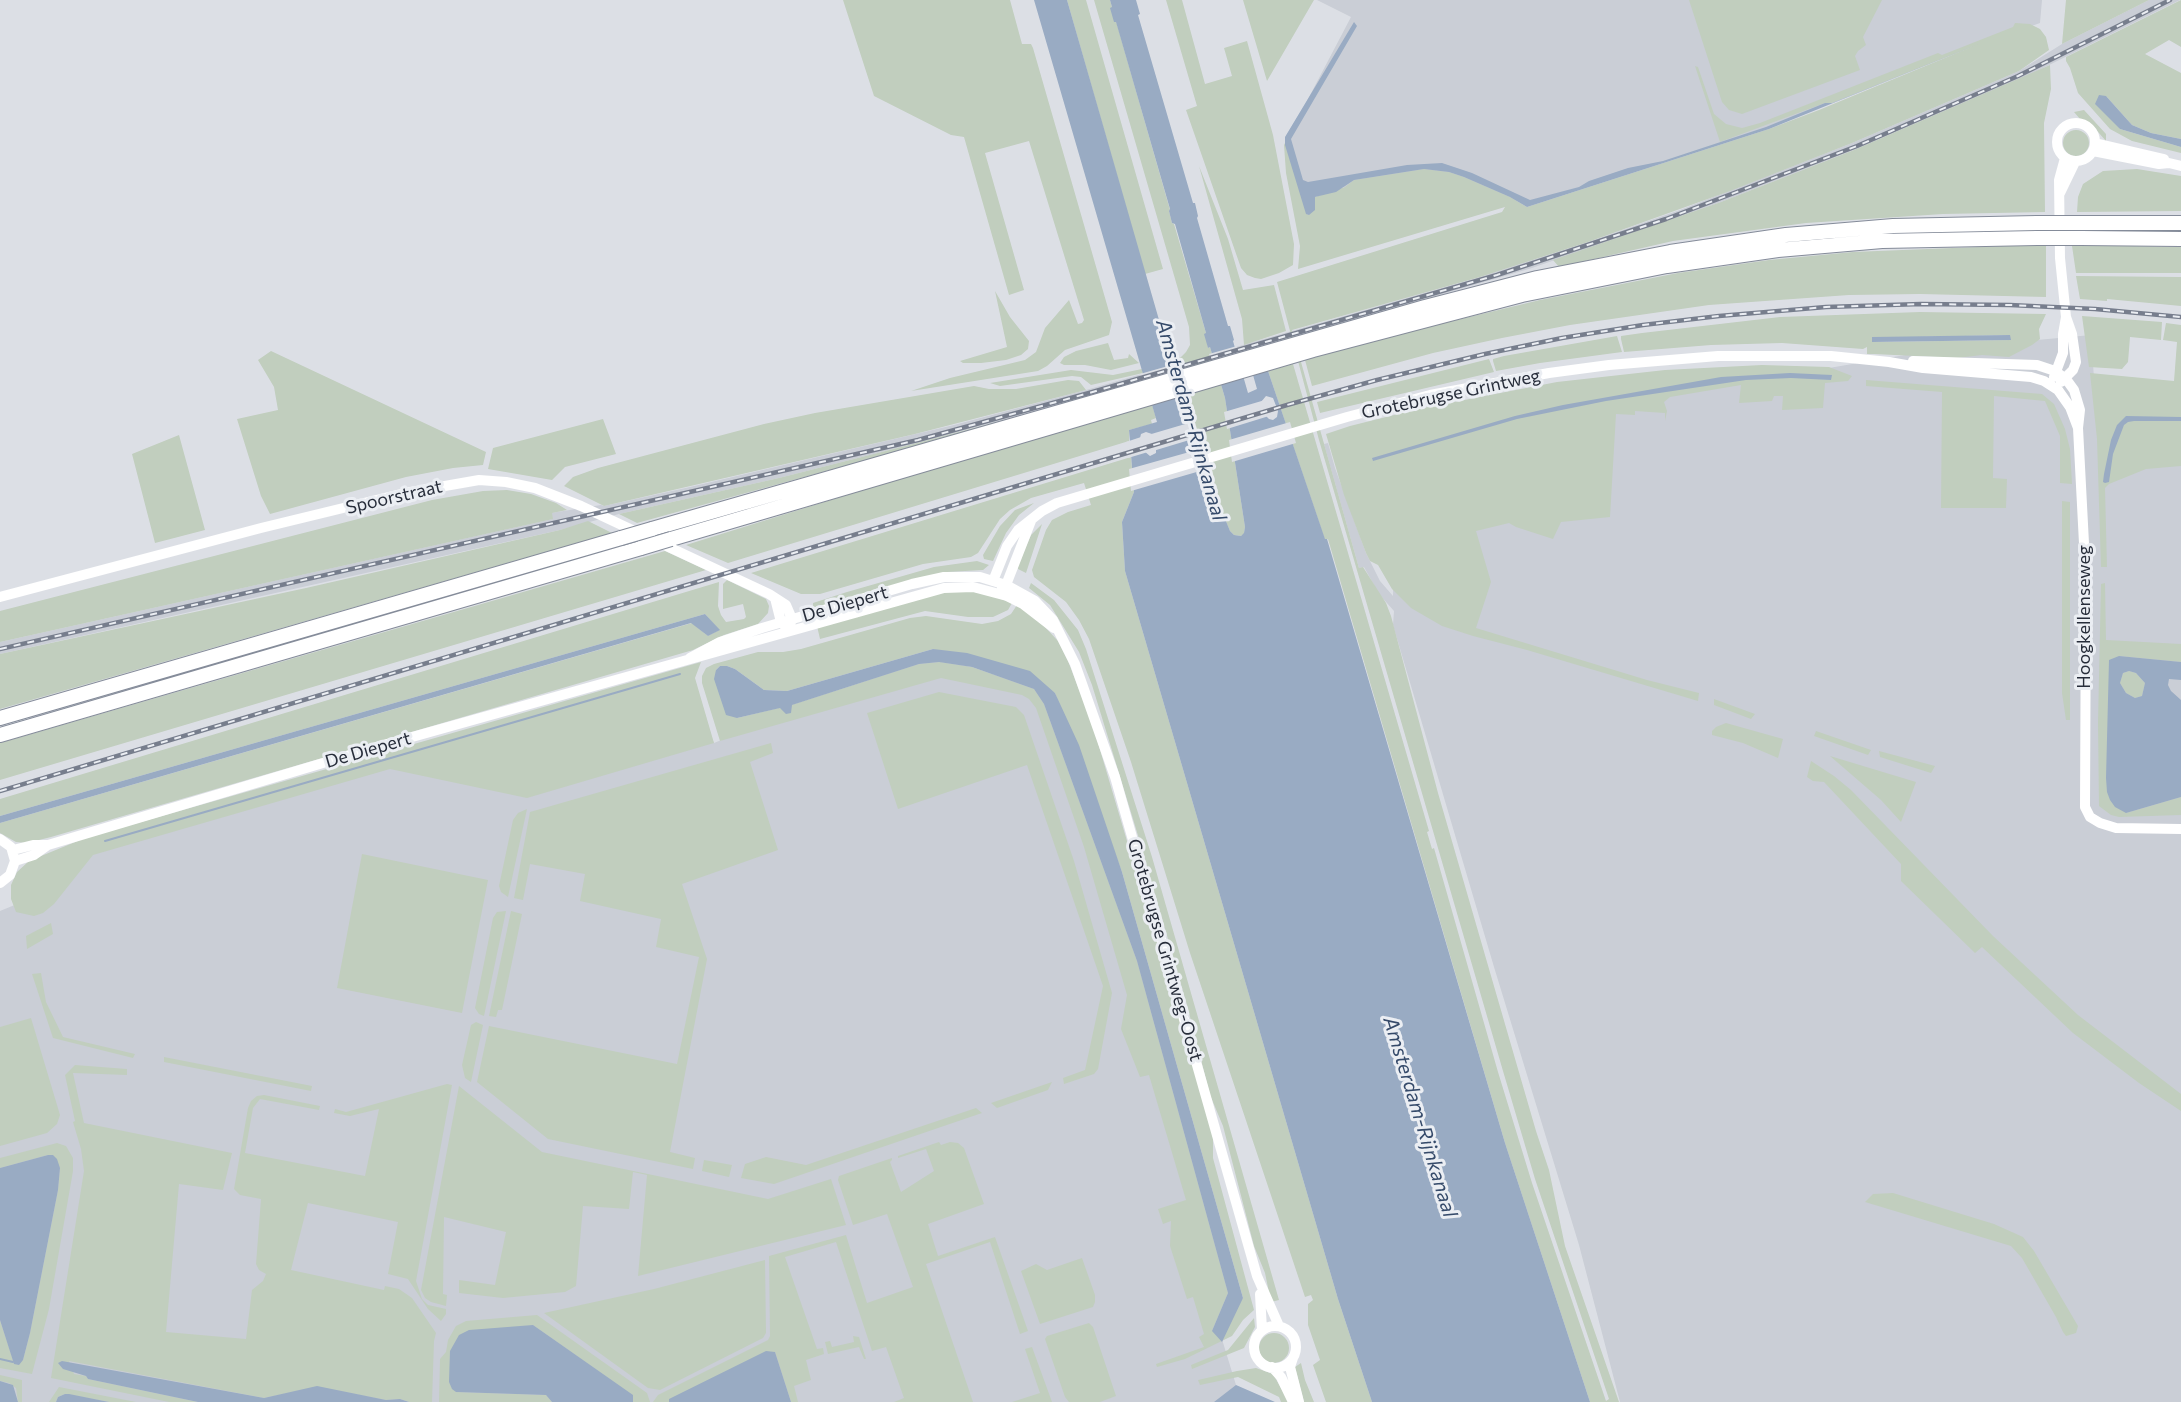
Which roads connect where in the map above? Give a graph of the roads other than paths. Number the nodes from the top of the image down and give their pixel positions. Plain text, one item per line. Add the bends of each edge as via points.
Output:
1 (2094, 147) junction
2 (2070, 160) junction
3 (2181, 166) edge
4 (2181, 223) edge
5 (2181, 239) edge
6 (2066, 316) junction
7 (1312, 345) junction
8 (1889, 362) junction
9 (2055, 371) junction
10 (2066, 379) junction
11 (2053, 386) junction
12 (1079, 413) junction
13 (2078, 428) junction
14 (1031, 521) junction
15 (993, 580) junction
16 (1006, 585) junction
17 (997, 592) junction
18 (0, 597) edge
19 (786, 620) junction
20 (1057, 630) junction
21 (789, 631) junction
22 (690, 658) junction
23 (0, 718) edge
24 (0, 735) edge
25 (2181, 829) edge
26 (0, 839) edge
27 (14, 856) junction
28 (0, 883) edge
29 (1257, 1276) junction
30 (1279, 1326) junction
31 (1262, 1330) junction
32 (1293, 1358) junction
33 (1272, 1367) junction
34 (1293, 1402) edge
35 (1299, 1402) edge

1 - 2 main road via 2086,159
1 - 2 main road via 2094,136 2088,127 2068,125 2057,140 2058,150
1 - 3 main road
2 - 6 main road via 2059,180 2058,208
4 - 7 highway, bridge via 1937,224 1775,237 1670,252 1526,281 1425,307
5 - 7 highway, bridge via 1882,241 1778,250 1608,277
6 - 9 main road via 2063,353
6 - 10 main road via 2076,362
7 - 12 highway
8 - 9 main road, Grotebrugse Grintweg via 1982,362
8 - 11 main road, Grotebrugse Grintweg via 2031,377
8 - 14 main road, Grotebrugse Grintweg via 1831,356 1718,356 1610,364 1430,395 1087,493 1049,506
9 - 10 main road, Hoogkellenseweg
9 - 11 main road
10 - 11 main road
10 - 13 main road, Hoogkellenseweg via 2078,401
11 - 13 main road, Hoogkellenseweg via 2066,400
12 - 23 highway, bridge via 652,529
12 - 24 highway, bridge via 641,548
13 - 25 main road, Hoogkellenseweg via 2086,582 2085,807 2090,817 2116,828
14 - 15 main road, Grotebrugse Grintweg via 1013,536
14 - 16 main road
15 - 16 main road, De Diepert
15 - 17 main road
15 - 19 main road, De Diepert via 964,576 933,579
16 - 17 main road
16 - 20 main road, Grotebrugse Grintweg-Oost via 1035,601
17 - 20 main road, Grotebrugse Grintweg-Oost via 1017,600
17 - 21 main road, De Diepert via 973,587 944,588
18 - 19 main road, Spoorstraat via 261,528 478,480 506,482 553,494 775,598 786,605
19 - 21 main road
19 - 22 main road, De Diepert via 720,642
20 - 29 main road, Grotebrugse Grintweg-Oost via 1075,664 1115,777
21 - 22 main road, De Diepert
22 - 27 main road, De Diepert via 48,844 33,845
26 - 27 main road
27 - 28 main road via 10,875
29 - 30 main road, Grotebrugse Grintweg-Oost
29 - 31 main road, Grotebrugse Grintweg-Oost
30 - 31 main road
30 - 32 main road via 1294,1338
31 - 33 main road via 1255,1341 1255,1352 1261,1362
32 - 33 main road via 1284,1366
32 - 35 main road via 1290,1367
33 - 34 main road

